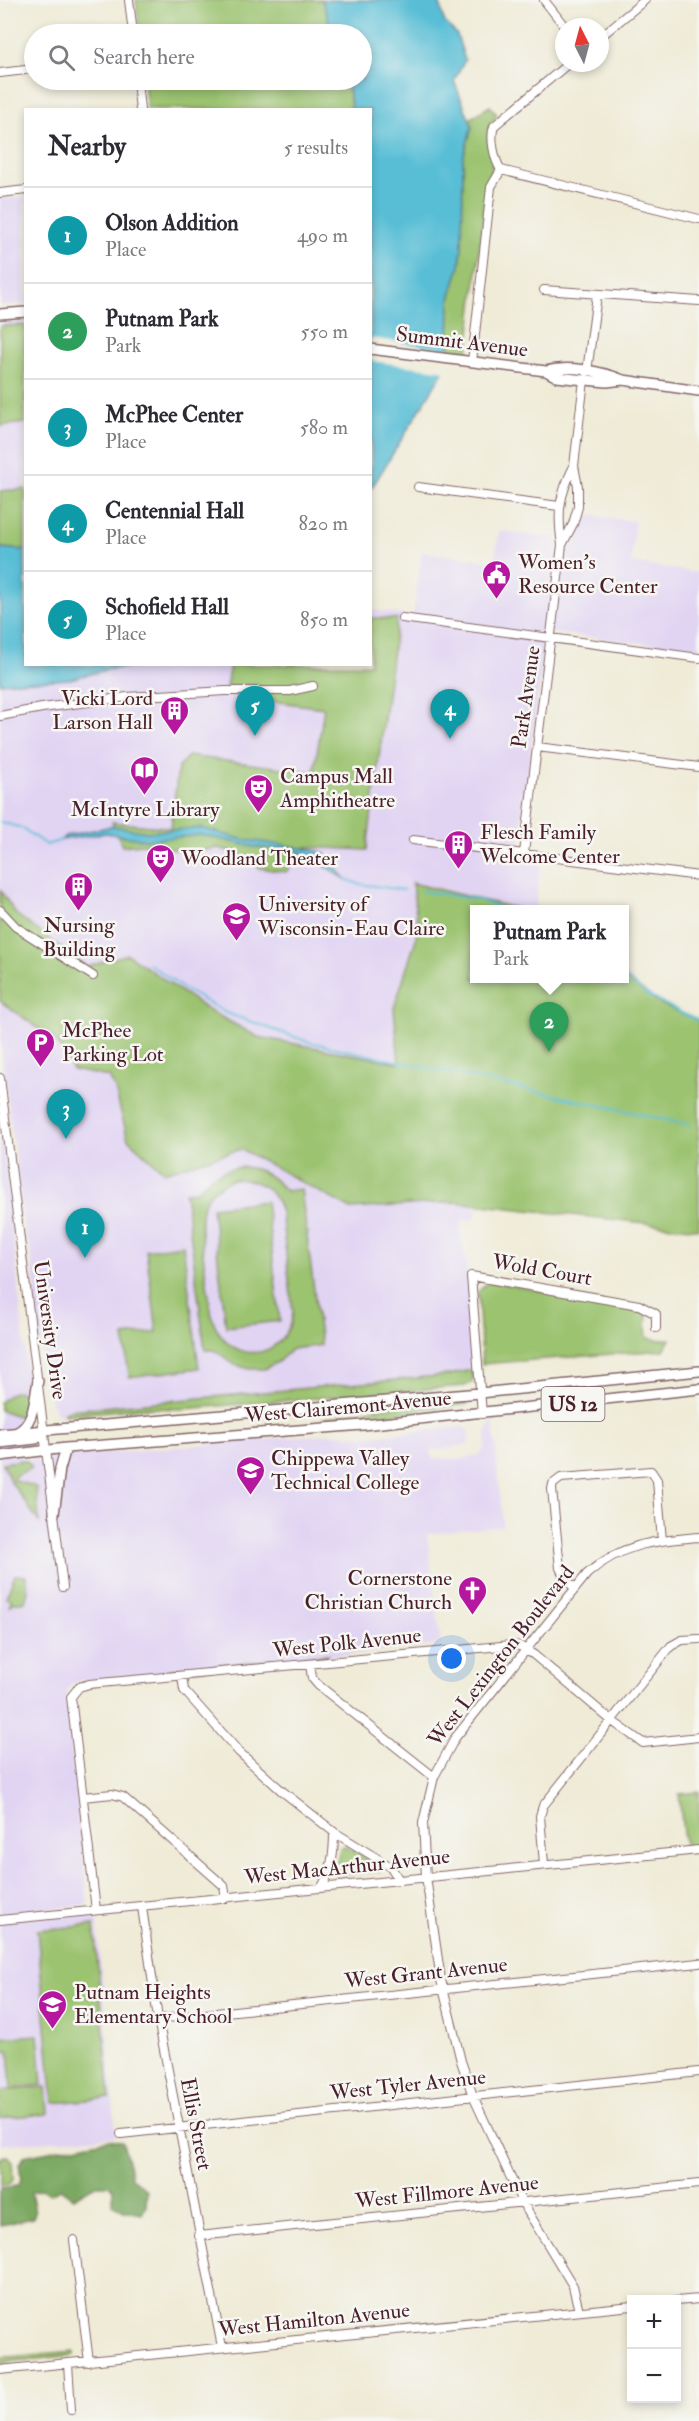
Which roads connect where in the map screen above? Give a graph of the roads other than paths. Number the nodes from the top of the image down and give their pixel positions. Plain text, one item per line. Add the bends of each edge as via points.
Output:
1 (129, 0) edge
2 (544, 0) edge
3 (644, 0) edge
4 (558, 18) edge
5 (132, 24) edge
6 (609, 29) edge
7 (24, 70) edge
8 (558, 72) edge
9 (0, 73) edge
10 (138, 90) edge
11 (140, 108) edge
12 (501, 170) junction
13 (24, 190) edge
14 (0, 193) edge
15 (699, 219) edge
16 (544, 290) dead end
17 (597, 295) junction
18 (699, 302) edge
19 (24, 312) edge
20 (0, 314) edge
21 (372, 349) edge
22 (469, 362) junction
23 (586, 376) junction
24 (699, 390) edge
25 (574, 466) junction
26 (418, 487) dead end
27 (559, 506) junction
28 (562, 545) junction
29 (402, 618) dead end
30 (552, 639) junction
31 (699, 658) edge
32 (314, 686) dead end
33 (0, 716) edge
34 (537, 747) junction
35 (699, 767) edge
36 (413, 840) dead end
37 (524, 853) junction
38 (699, 876) edge
39 (0, 910) edge
40 (93, 976) dead end
41 (0, 1078) edge
42 (656, 1328) dead end
43 (699, 1371) edge
44 (38, 1381) junction
45 (699, 1389) edge
46 (480, 1394) junction
47 (482, 1414) junction
48 (45, 1430) junction
49 (15, 1433) junction
50 (0, 1434) edge
51 (0, 1443) edge
52 (66, 1448) junction
53 (47, 1451) junction
54 (0, 1456) edge
55 (54, 1514) junction
56 (699, 1537) edge
57 (662, 1540) junction
58 (63, 1587) dead end
59 (575, 1588) junction
60 (699, 1639) edge
61 (527, 1649) junction
62 (310, 1665) junction
63 (182, 1676) junction
64 (612, 1721) junction
65 (699, 1737) edge
66 (434, 1777) junction
67 (83, 1797) junction
68 (334, 1832) junction
69 (699, 1849) edge
70 (544, 1864) junction
71 (426, 1877) junction
72 (399, 1880) junction
73 (322, 1887) junction
74 (226, 1898) junction
75 (142, 1907) junction
76 (96, 1910) junction
77 (0, 1920) edge
78 (699, 1963) edge
79 (443, 1989) junction
80 (158, 2019) junction
81 (699, 2072) edge
82 (473, 2096) junction
83 (178, 2127) junction
84 (120, 2134) dead end
85 (699, 2184) edge
86 (522, 2202) junction
87 (199, 2236) junction
88 (74, 2240) dead end
89 (699, 2299) edge
90 (681, 2301) edge
91 (627, 2306) edge
92 (579, 2311) junction
93 (222, 2348) junction
94 (89, 2362) junction
95 (68, 2364) junction
96 (0, 2370) edge
97 (72, 2410) dead end

1 - 5 street
2 - 4 street
3 - 6 street
7 - 9 street
8 - 12 street via 494,126 492,136
10 - 11 street
12 - 15 street
12 - 22 street via 491,187
13 - 14 street
16 - 17 street
17 - 18 street
17 - 23 street, Park Avenue
19 - 20 main road
21 - 22 main road, Summit Avenue
22 - 23 main road, Summit Avenue via 546,371 557,376
23 - 24 main road, Summit Avenue via 609,375
23 - 25 street, Park Avenue
25 - 27 street, Park Avenue
25 - 28 street, Park Avenue via 578,507
26 - 27 street
27 - 28 street, Park Avenue
28 - 30 street, Park Avenue
29 - 30 street
30 - 31 street
30 - 34 street, Park Avenue
32 - 33 street via 280,692 127,697
34 - 35 street
34 - 37 street, Park Avenue
36 - 37 street
37 - 38 street
39 - 40 street via 16,927
41 - 44 street, University Drive
42 - 46 street, Wold Court via 656,1314 639,1305 471,1276
43 - 46 main road, West Clairemont Avenue / US 12
44 - 48 street, University Drive
44 - 49 main road via 30,1420
45 - 47 main road, West Clairemont Avenue / US 12
46 - 47 street, Wold Court
46 - 48 main road, West Clairemont Avenue / US 12
47 - 52 main road, West Clairemont Avenue / US 12
48 - 49 main road, West Clairemont Avenue / US 12
48 - 51 main road via 36,1439
48 - 53 street, University Drive
49 - 50 main road, West Clairemont Avenue / US 12
52 - 53 main road, West Clairemont Avenue / US 12
52 - 55 main road
53 - 54 main road, West Clairemont Avenue / US 12
53 - 55 street, University Drive
55 - 58 street, University Drive
56 - 57 street, West Lexington Boulevard
57 - 59 street, West Lexington Boulevard via 615,1554 598,1564
57 - 59 street via 657,1480 651,1471 561,1478 552,1489 560,1568
59 - 61 street, West Lexington Boulevard
60 - 64 street via 682,1640 671,1646
61 - 62 street, West Polk Avenue via 512,1645
61 - 64 street
61 - 66 street, West Lexington Boulevard via 455,1738
62 - 63 street, West Polk Avenue
62 - 66 street via 318,1685
63 - 67 street, West Polk Avenue via 88,1684 74,1692 71,1697
63 - 68 street via 184,1690 239,1752
64 - 65 street via 643,1743
64 - 70 street via 543,1806 540,1816
66 - 71 street, West Lexington Boulevard via 423,1823
67 - 74 street via 123,1797 224,1886
67 - 76 street
68 - 72 street via 392,1867
68 - 73 street via 334,1857
69 - 70 street, West MacArthur Avenue
70 - 71 street, West MacArthur Avenue
71 - 72 street, West MacArthur Avenue
71 - 79 street, West Lexington Boulevard
72 - 73 street, West MacArthur Avenue
73 - 74 street, West MacArthur Avenue
74 - 75 street, West MacArthur Avenue
75 - 76 street, West MacArthur Avenue
75 - 80 street, Ellis Street
76 - 77 street, West MacArthur Avenue
78 - 79 street, West Grant Avenue
79 - 80 street, West Grant Avenue
79 - 82 street, West Lexington Boulevard
80 - 83 street, Ellis Street
81 - 82 street, West Tyler Avenue
82 - 83 street, West Tyler Avenue
82 - 86 street, West Lexington Boulevard
83 - 84 street, West Tyler Avenue
83 - 87 street, Ellis Street
85 - 86 street, West Fillmore Avenue
86 - 87 street, West Fillmore Avenue
86 - 92 street, West Lexington Boulevard via 573,2286
87 - 93 street, Ellis Street
88 - 94 street
89 - 90 street
91 - 92 street, West Hamilton Avenue
92 - 93 street, West Hamilton Avenue
93 - 94 street, West Hamilton Avenue
94 - 95 street, West Hamilton Avenue
95 - 96 street, West Hamilton Avenue
95 - 97 street

